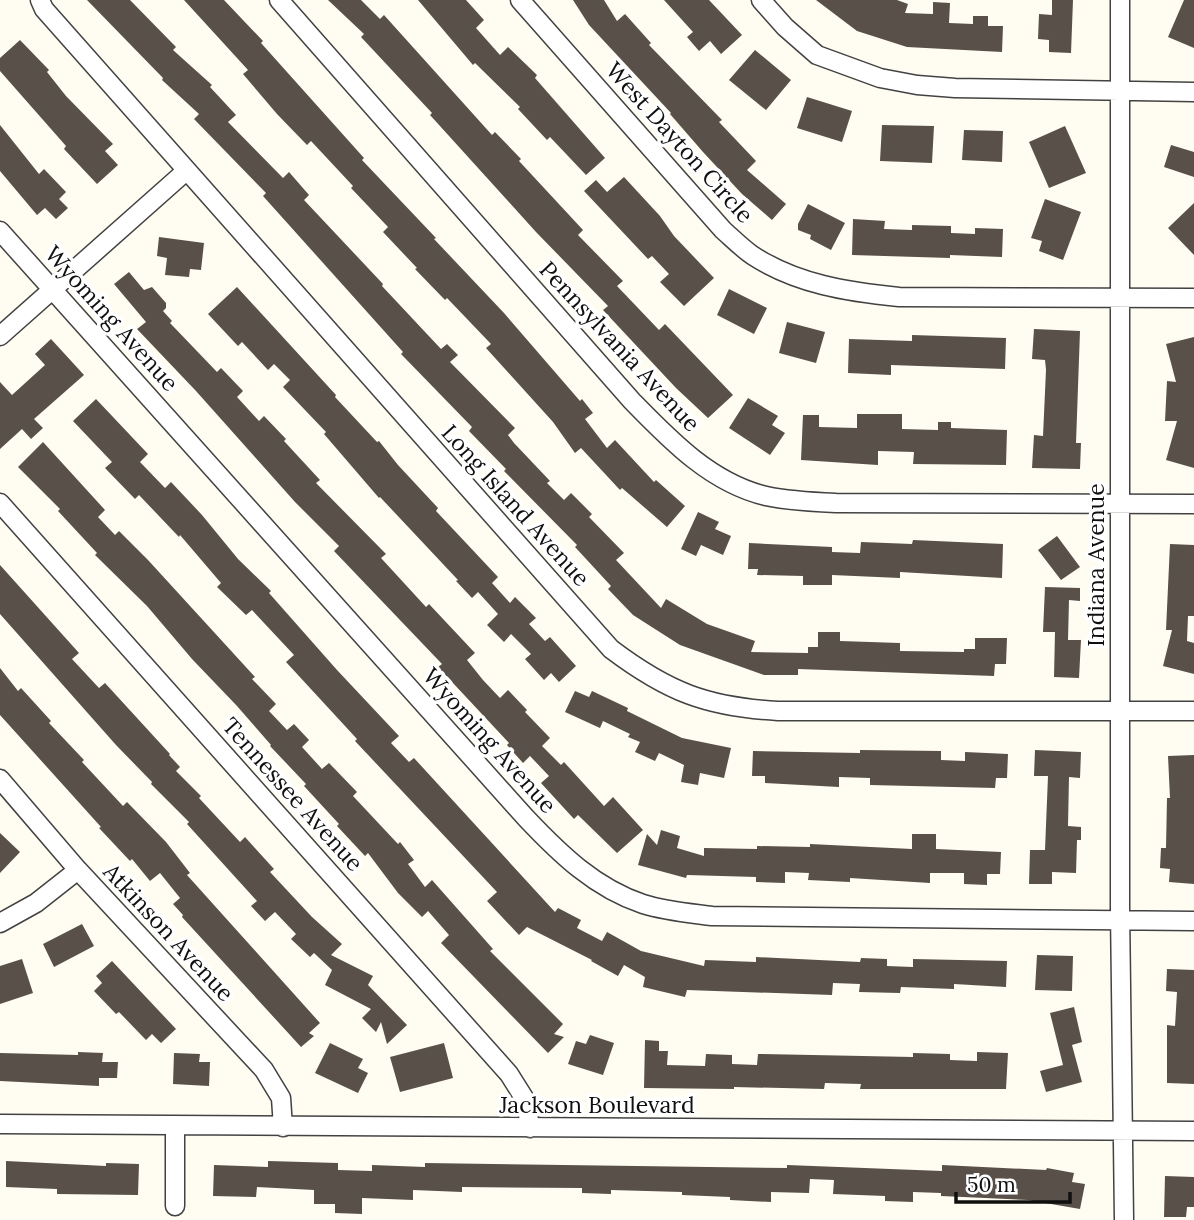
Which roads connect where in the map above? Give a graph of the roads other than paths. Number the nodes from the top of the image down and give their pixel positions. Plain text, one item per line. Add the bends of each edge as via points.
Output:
1 (40, 0) edge
2 (279, 0) edge
3 (520, 0) edge
4 (761, 0) edge
5 (1120, 0) edge
6 (1120, 92) junction
7 (1194, 92) edge
8 (186, 171) junction
9 (0, 231) edge
10 (53, 289) junction
11 (1119, 298) junction
12 (1194, 298) edge
13 (0, 336) edge
14 (0, 503) edge
15 (1120, 503) junction
16 (1194, 504) edge
17 (1120, 710) junction
18 (1194, 711) edge
19 (0, 779) edge
20 (78, 870) junction
21 (1120, 920) junction
22 (1194, 921) edge
23 (0, 923) edge
24 (0, 1124) edge
25 (175, 1126) junction
26 (283, 1127) junction
27 (530, 1128) junction
28 (1124, 1130) junction
29 (1194, 1131) edge
30 (175, 1206) dead end
31 (1124, 1220) edge

1 - 8 street, Long Island Avenue
2 - 15 street, Pennsylvania Avenue via 632,401 692,459 726,480 764,495 836,503
3 - 11 street, West Dayton Circle via 751,255 818,285 899,298
4 - 6 street via 817,55 880,78 955,88
5 - 6 street, Indiana Avenue
6 - 7 street
6 - 11 street, Indiana Avenue
8 - 10 street
8 - 17 street, Long Island Avenue via 611,649 643,673 706,702 741,709
9 - 10 street, Wyoming Avenue
10 - 13 street
10 - 21 street, Wyoming Avenue via 526,818 581,871 612,891 643,904 712,916
11 - 12 street, West Dayton Circle
11 - 15 street, Indiana Avenue
14 - 27 street, Tennessee Avenue via 509,1074 526,1101
15 - 16 street, Pennsylvania Avenue
15 - 17 street, Indiana Avenue
17 - 18 street, Long Island Avenue
17 - 21 street, Indiana Avenue
19 - 20 street, Atkinson Avenue
20 - 23 street via 36,903
20 - 26 street, Atkinson Avenue via 264,1070 281,1098
21 - 22 street, Wyoming Avenue
21 - 28 street, Indiana Avenue
24 - 25 street, Jackson Boulevard
25 - 26 street, Jackson Boulevard
25 - 30 street
26 - 27 street, Jackson Boulevard
27 - 28 street, Jackson Boulevard
28 - 29 street, Jackson Boulevard
28 - 31 street, Indiana Avenue

